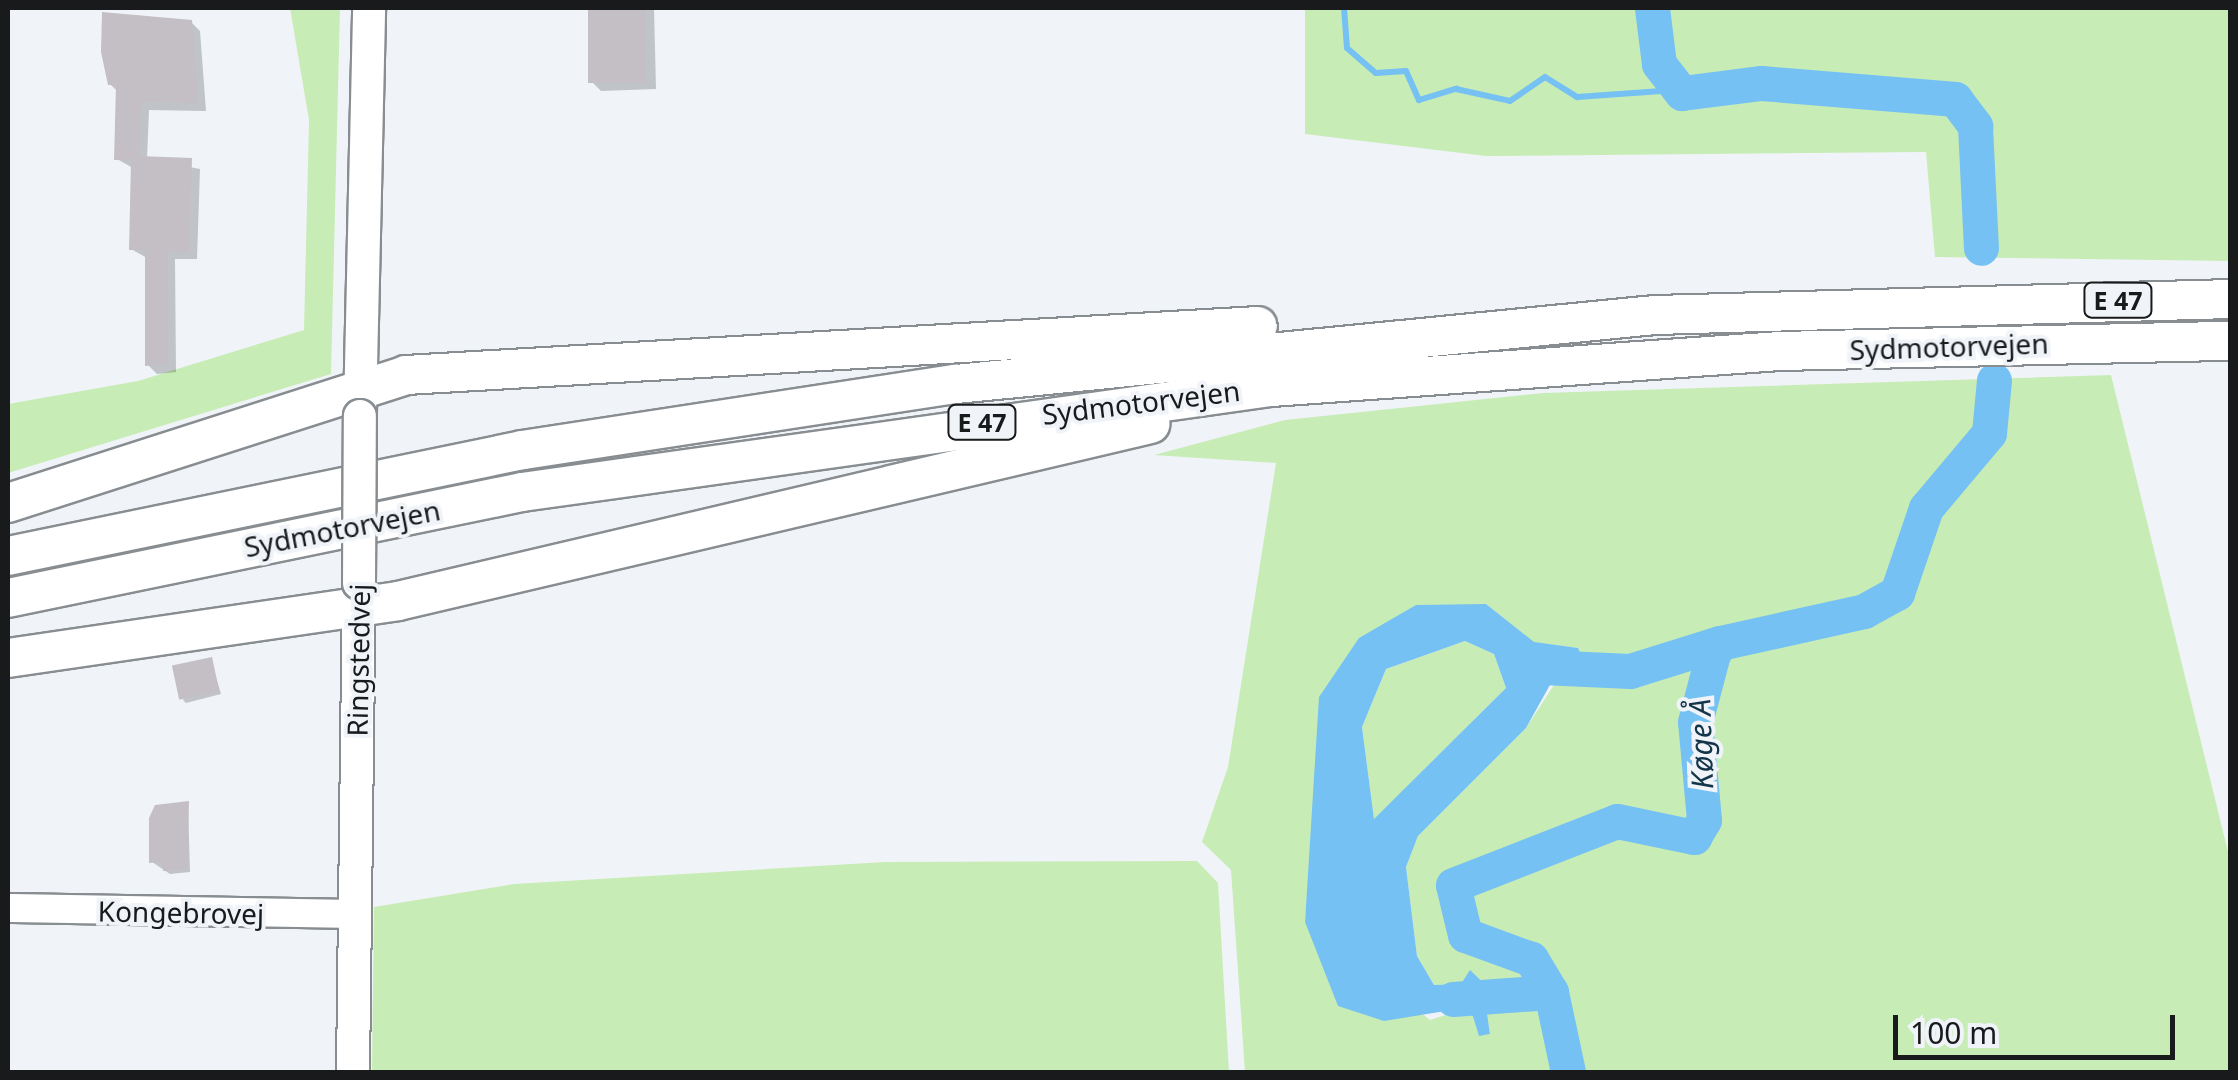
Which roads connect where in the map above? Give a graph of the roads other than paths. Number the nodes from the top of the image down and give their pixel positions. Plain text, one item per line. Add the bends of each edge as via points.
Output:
1 (369, 8) edge
2 (2230, 299) edge
3 (1655, 316) junction
4 (2230, 340) edge
5 (1630, 359) junction
6 (360, 400) junction
7 (8, 503) edge
8 (8, 556) edge
9 (359, 596) junction
10 (8, 598) edge
11 (8, 658) edge
12 (8, 908) edge
13 (354, 914) junction
14 (353, 1072) edge

1 - 6 main road, Ringstedvej
2 - 3 highway, Sydmotorvejen / E 47
3 - 6 highway via 1525,308
3 - 8 highway, Sydmotorvejen / E 47 via 956,384 505,453
4 - 5 highway, Sydmotorvejen / E 47
5 - 9 highway via 1570,380 1178,418
5 - 10 highway, Sydmotorvejen / E 47 via 1271,387 764,453 522,492
6 - 7 highway
6 - 9 main road, Ringstedvej, bridge
9 - 11 highway
9 - 13 main road, Ringstedvej
12 - 13 street, Kongebrovej
13 - 14 main road, Ringstedvej

